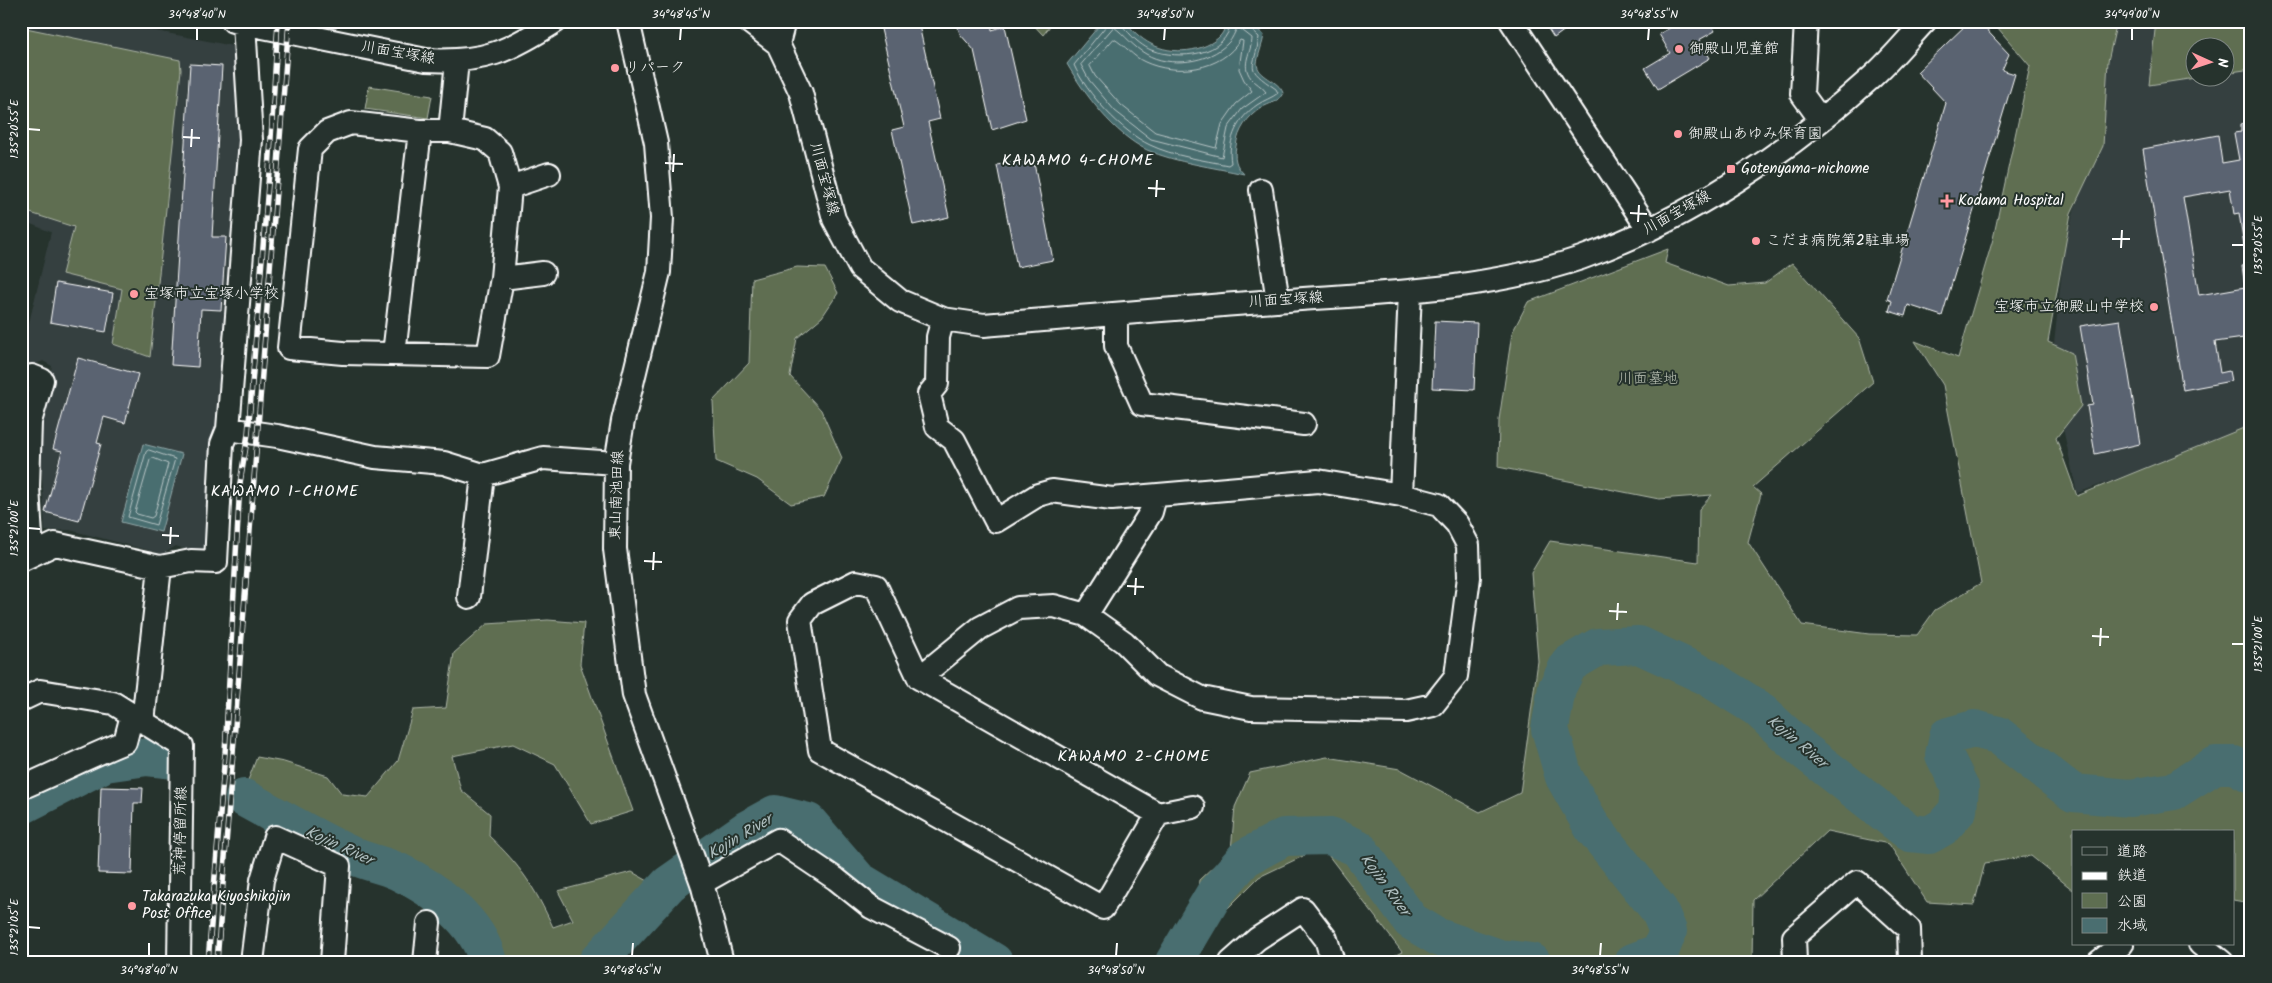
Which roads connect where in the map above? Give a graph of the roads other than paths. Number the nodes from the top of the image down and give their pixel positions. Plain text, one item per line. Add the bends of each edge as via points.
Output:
1 (556, 21) edge
2 (628, 21) edge
3 (748, 21) edge
4 (784, 21) edge
5 (1511, 21) edge
6 (1806, 21) edge
7 (1925, 21) edge
8 (238, 22) edge
9 (778, 44) junction
10 (457, 61) junction
11 (1820, 119) junction
12 (420, 131) junction
13 (450, 131) junction
14 (549, 174) dead end
15 (510, 187) junction
16 (1261, 190) dead end
17 (1650, 230) junction
18 (544, 273) dead end
19 (502, 278) junction
20 (1410, 292) junction
21 (1278, 300) junction
22 (1116, 314) junction
23 (943, 319) junction
24 (394, 354) junction
25 (21, 378) edge
26 (1304, 424) dead end
27 (228, 429) junction
28 (616, 464) junction
29 (483, 475) junction
30 (24, 487) edge
31 (1401, 494) junction
32 (1155, 497) junction
33 (27, 557) edge
34 (160, 567) junction
35 (469, 597) dead end
36 (1086, 615) junction
37 (919, 678) junction
38 (21, 700) edge
39 (137, 719) junction
40 (21, 788) edge
41 (1193, 807) dead end
42 (1158, 814) junction
43 (700, 879) junction
44 (429, 923) dead end
45 (2119, 946) edge
46 (2202, 946) edge
47 (949, 948) dead end
48 (179, 962) edge
49 (252, 962) edge
50 (332, 962) edge
51 (425, 962) edge
52 (722, 962) edge
53 (1231, 962) edge
54 (1333, 962) edge
55 (1795, 962) edge
56 (1910, 962) edge
57 (2099, 962) edge
58 (2222, 962) edge

1 - 10 street, 川面宝塚線 via 531,38 491,56
2 - 28 street, 東山南池田線 via 656,143 662,218 659,272 623,421
3 - 9 street, 川面宝塚線
4 - 9 street
5 - 17 street
6 - 11 street via 1802,94
7 - 11 street, 川面宝塚線 via 1872,77
8 - 10 street, 川面宝塚線 via 426,60
8 - 27 street via 251,140
9 - 23 street, 川面宝塚線 via 801,92 834,219 860,268 900,300
10 - 13 street
11 - 17 street, 川面宝塚線 via 1768,161
12 - 13 street
12 - 24 street
12 - 24 street via 351,123 327,132 310,149 289,348 343,354
13 - 15 street via 485,139 500,152
14 - 15 street
15 - 19 street
16 - 21 street
17 - 20 street, 川面宝塚線 via 1580,258 1526,273
18 - 19 street
19 - 24 street via 488,356
20 - 21 street, 川面宝塚線
20 - 31 street
21 - 22 street, 川面宝塚線
22 - 23 street, 川面宝塚線 via 984,325
22 - 26 street via 1116,346 1142,404
23 - 32 street via 938,337 937,384 929,394 937,427 954,440 996,521 1038,495 1052,491 1112,499
25 - 30 street via 32,376 42,380 30,422
27 - 29 street via 375,457 444,463
27 - 34 street via 222,444 216,562 191,561
28 - 29 street via 543,458
28 - 43 street, 東山南池田線 via 615,549 634,695
29 - 35 street
30 - 33 street
31 - 32 street via 1318,481
31 - 36 street via 1439,505 1457,524 1468,545 1469,576 1456,676 1433,705 1406,711 1251,708 1202,698 1157,675 1124,642
32 - 36 street via 1151,512
33 - 34 street via 55,544
34 - 39 street
36 - 37 street via 1054,606 1018,608 980,628
37 - 42 street
37 - 42 street via 876,586 856,582 812,604 800,620 820,750 1103,908
38 - 39 street via 40,691 113,702
39 - 40 street via 125,742
39 - 48 street, 荒神停留所線 via 182,746
41 - 42 street
43 - 47 street via 778,840 836,878 872,907
43 - 52 street, 東山南池田線
44 - 51 street
45 - 57 street
46 - 58 street
49 - 50 street via 262,880 275,837 339,866
53 - 54 street via 1257,939 1302,909 1326,939
55 - 56 street via 1794,937 1857,882 1909,928

